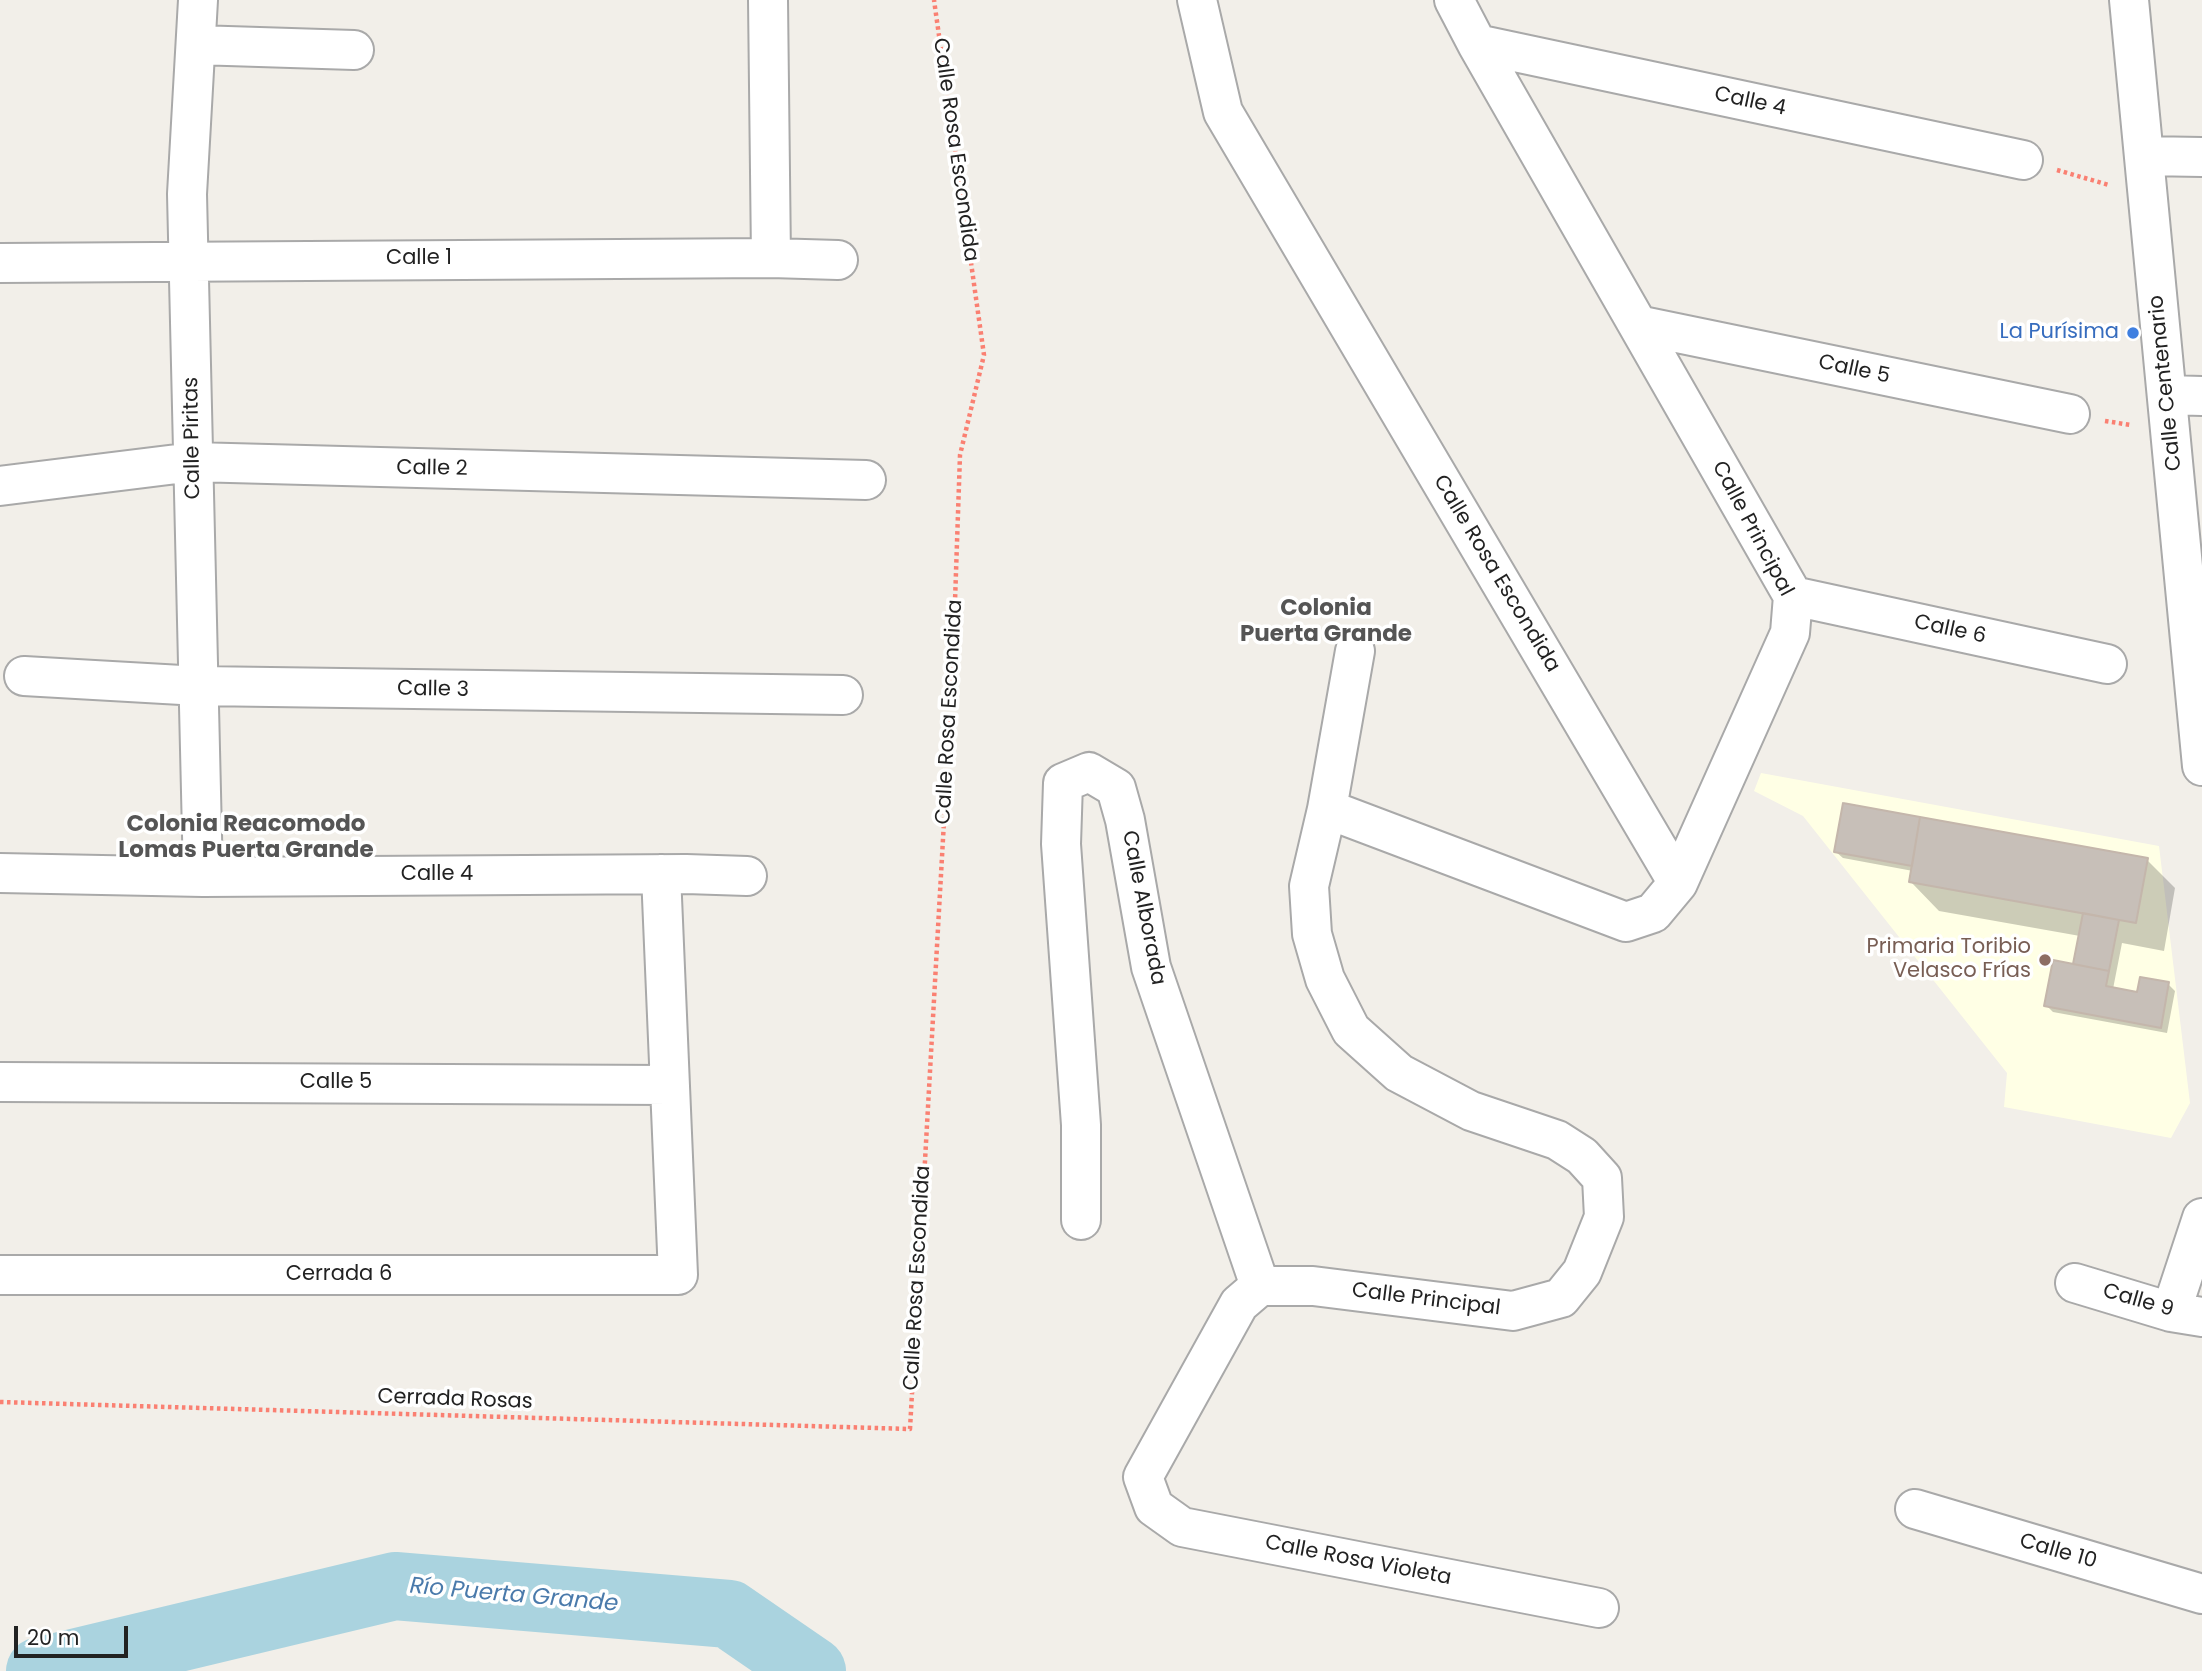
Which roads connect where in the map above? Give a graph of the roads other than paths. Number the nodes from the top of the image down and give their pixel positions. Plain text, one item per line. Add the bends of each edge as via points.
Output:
1 (198, 0) edge
2 (768, 0) edge
3 (1197, 0) edge
4 (1454, 0) edge
5 (2129, 0) edge
6 (1477, 44) junction
7 (196, 45) junction
8 (354, 50) dead end
9 (2144, 156) junction
10 (2202, 157) edge
11 (2023, 159) road end
12 (771, 258) junction
13 (188, 260) junction
14 (838, 260) dead end
15 (0, 263) edge
16 (1638, 325) junction
17 (2184, 395) edge
18 (2070, 414) road end
19 (193, 463) junction
20 (866, 480) dead end
21 (0, 486) edge
22 (1793, 596) junction
23 (2196, 633) edge
24 (1355, 651) dead end
25 (2107, 664) dead end
26 (24, 676) dead end
27 (199, 686) junction
28 (843, 695) dead end
29 (2202, 766) edge
30 (1327, 809) junction
31 (0, 873) edge
32 (661, 874) junction
33 (747, 876) dead end
34 (203, 877) junction
35 (1678, 883) junction
36 (2, 1082) edge
37 (670, 1085) junction
38 (2202, 1218) edge
39 (1081, 1220) dead end
40 (0, 1275) edge
41 (2075, 1283) dead end
42 (1260, 1286) junction
43 (2187, 1315) edge
44 (1915, 1509) dead end
45 (2202, 1594) edge
46 (1599, 1608) dead end

1 - 7 street, Calle Piritas
2 - 12 street
3 - 35 street, Calle Rosa Escondida via 1223,112
4 - 6 street, Calle Principal
5 - 9 street, Calle Centenario
6 - 11 street, Calle 4
6 - 16 street, Calle Principal
7 - 8 street
7 - 13 street, Calle Piritas
9 - 10 street
9 - 17 street, Calle Centenario
12 - 13 street, Calle 1
12 - 14 street, Calle 1
13 - 15 street, Calle 1
13 - 19 street, Calle Piritas
16 - 18 street, Calle 5
16 - 22 street, Calle Principal
17 - 23 street, Calle Centenario via 2170,432
19 - 20 street, Calle 2
19 - 21 street, Calle 2
19 - 27 street, Calle Piritas
22 - 25 street, Calle 6
22 - 35 street, Calle Principal via 1790,633
23 - 29 street, Calle Centenario
24 - 30 street, Calle Principal
26 - 27 street, Calle 3
27 - 28 street, Calle 3
27 - 34 street, Calle Piritas
30 - 35 street, Calle Principal via 1626,922 1653,913
30 - 42 street, Calle Principal via 1309,886 1312,934 1325,979 1351,1030 1399,1073 1471,1111 1557,1140 1582,1156 1602,1178 1604,1217 1582,1272 1561,1298 1513,1311 1313,1286
31 - 34 street, Calle 4
32 - 33 street, Calle 4
32 - 34 street, Calle 4
32 - 37 street
36 - 37 street, Calle 5
37 - 40 street, Cerrada 6 via 678,1275
38 - 43 street
39 - 42 street, Calle Alborada via 1081,1125 1061,844 1063,783 1089,772 1116,788 1151,967
41 - 43 street, Calle 9
42 - 46 street, Calle Rosa Violeta via 1239,1304 1143,1477 1154,1507 1182,1527
44 - 45 street, Calle 10

